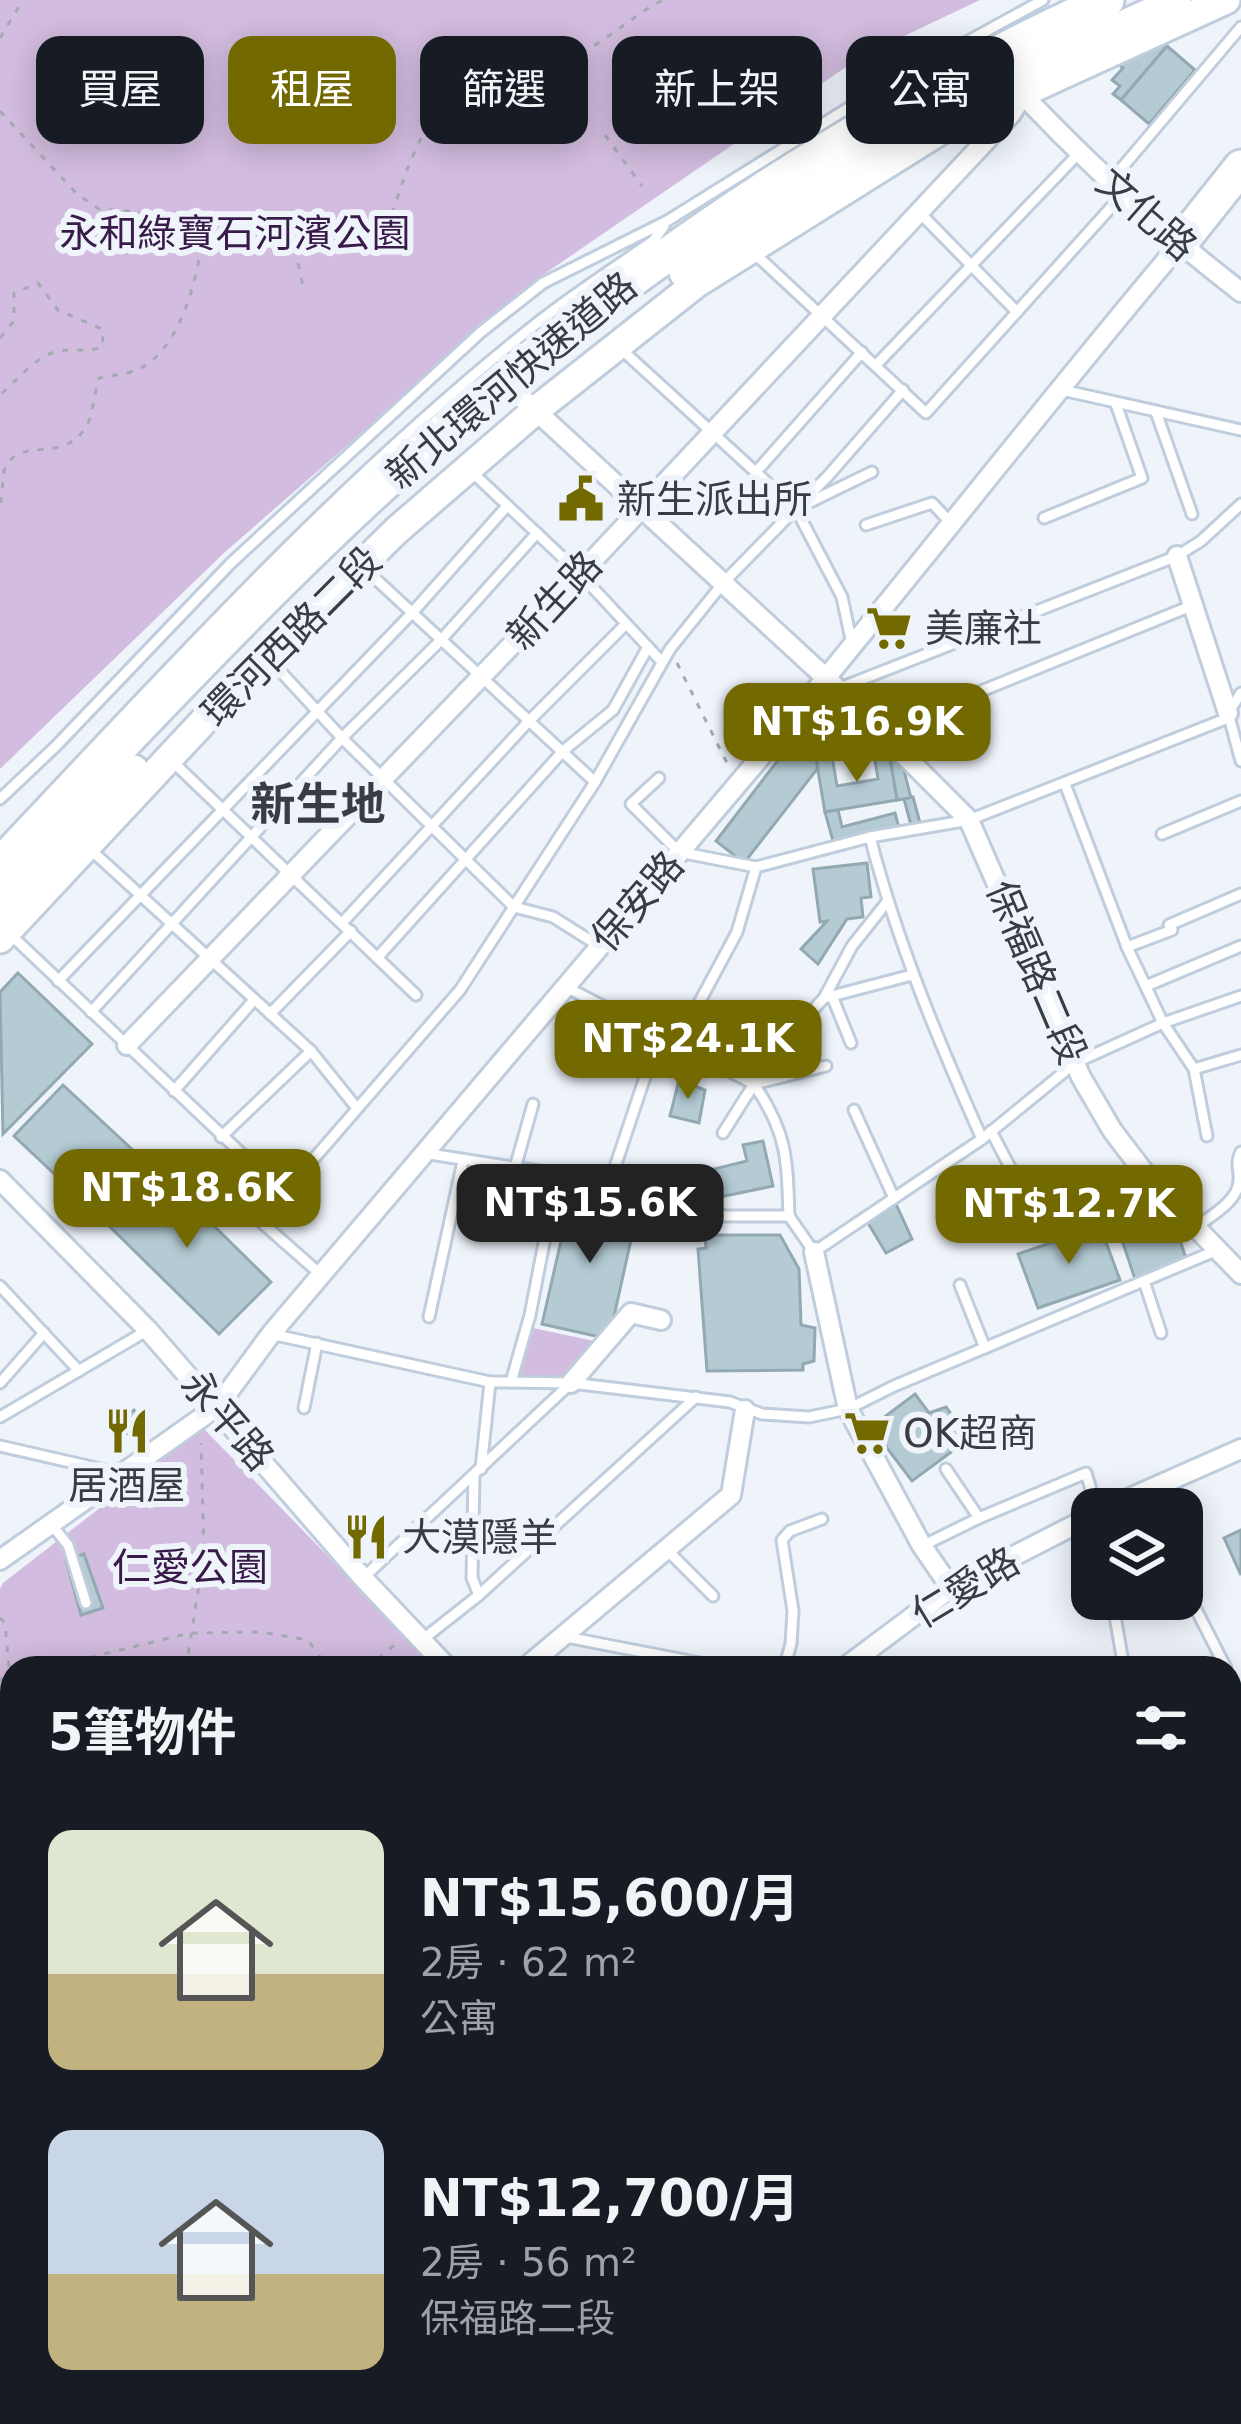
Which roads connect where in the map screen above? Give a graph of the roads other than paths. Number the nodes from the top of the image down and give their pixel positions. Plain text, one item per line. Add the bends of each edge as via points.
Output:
1 (1043, 0) edge
2 (1094, 0) edge
3 (1107, 0) edge
4 (1177, 0) edge
5 (1226, 0) edge
6 (1241, 27) edge
7 (1018, 85) junction
8 (1241, 148) edge
9 (1078, 154) junction
10 (1241, 167) edge
11 (1117, 188) junction
12 (1241, 188) edge
13 (918, 212) junction
14 (667, 221) junction
15 (1179, 245) junction
16 (750, 250) junction
17 (971, 265) junction
18 (1241, 292) edge
19 (1017, 312) junction
20 (820, 315) junction
21 (617, 346) junction
22 (862, 352) junction
23 (877, 364) junction
24 (1057, 389) junction
25 (903, 390) junction
26 (529, 404) junction
27 (1116, 404) junction
28 (1156, 412) junction
29 (1241, 430) edge
30 (710, 433) junction
31 (468, 468) junction
32 (755, 472) junction
33 (872, 472) dead end
34 (1241, 504) edge
35 (507, 506) junction
36 (642, 506) junction
37 (796, 508) junction
38 (1192, 514) dead end
39 (1045, 518) dead end
40 (953, 524) junction
41 (866, 525) dead end
42 (537, 533) junction
43 (1177, 556) junction
44 (361, 566) junction
45 (580, 574) junction
46 (724, 582) junction
47 (1191, 606) junction
48 (412, 613) junction
49 (626, 624) junction
50 (441, 640) junction
51 (852, 644) junction
52 (648, 647) junction
53 (268, 658) junction
54 (662, 662) junction
55 (482, 676) junction
56 (831, 683) junction
57 (1241, 693) edge
58 (316, 710) junction
59 (1228, 716) junction
60 (529, 721) junction
61 (884, 735) junction
62 (342, 738) junction
63 (562, 752) junction
64 (169, 759) junction
65 (1241, 761) edge
66 (384, 777) junction
67 (659, 778) dead end
68 (595, 782) junction
69 (1064, 784) junction
70 (0, 800) edge
71 (1241, 801) edge
72 (222, 808) junction
73 (970, 820) junction
74 (433, 825) junction
75 (1162, 834) dead end
76 (870, 837) junction
77 (253, 838) junction
78 (0, 847) edge
79 (87, 847) junction
80 (679, 852) junction
81 (467, 860) junction
82 (756, 867) junction
83 (0, 868) edge
84 (290, 874) junction
85 (139, 893) junction
86 (1241, 894) edge
87 (887, 902) junction
88 (514, 907) junction
89 (172, 924) junction
90 (2, 926) edge
91 (346, 927) junction
92 (599, 946) junction
93 (1241, 946) edge
94 (1127, 947) junction
95 (378, 957) junction
96 (209, 958) junction
97 (912, 975) junction
98 (58, 981) junction
99 (564, 986) junction
100 (1146, 986) junction
101 (416, 995) dead end
102 (1241, 996) edge
103 (828, 997) junction
104 (254, 1000) junction
105 (91, 1012) junction
106 (270, 1014) junction
107 (1163, 1023) junction
108 (851, 1043) dead end
109 (676, 1044) junction
110 (127, 1045) junction
111 (311, 1051) junction
112 (1241, 1055) edge
113 (1075, 1063) junction
114 (826, 1066) dead end
115 (1194, 1070) junction
116 (754, 1084) junction
117 (174, 1091) junction
118 (533, 1104) dead end
119 (356, 1107) junction
120 (854, 1110) dead end
121 (723, 1133) dead end
122 (987, 1135) junction
123 (1207, 1136) dead end
124 (221, 1137) junction
125 (1241, 1151) edge
126 (422, 1153) junction
127 (463, 1161) junction
128 (515, 1168) junction
129 (557, 1176) junction
130 (0, 1180) edge
131 (610, 1182) junction
132 (283, 1193) junction
133 (893, 1196) junction
134 (1033, 1211) dead end
135 (789, 1216) junction
136 (1198, 1226) junction
137 (1220, 1249) junction
138 (814, 1252) junction
139 (1240, 1269) edge
140 (321, 1275) junction
141 (1144, 1281) junction
142 (960, 1285) dead end
143 (0, 1286) edge
144 (9, 1295) junction
145 (0, 1304) edge
146 (429, 1317) dead end
147 (661, 1320) dead end
148 (148, 1330) junction
149 (44, 1333) junction
150 (1161, 1333) dead end
151 (271, 1334) junction
152 (317, 1343) junction
153 (985, 1348) junction
154 (80, 1371) junction
155 (0, 1382) edge
156 (490, 1382) junction
157 (511, 1382) junction
158 (572, 1383) junction
159 (696, 1397) junction
160 (218, 1406) junction
161 (304, 1408) dead end
162 (848, 1409) junction
163 (746, 1410) junction
164 (0, 1417) edge
165 (0, 1446) edge
166 (1241, 1448) edge
167 (946, 1469) dead end
168 (478, 1472) junction
169 (122, 1474) junction
170 (1091, 1488) edge
171 (1165, 1488) edge
172 (980, 1518) junction
173 (822, 1519) dead end
174 (51, 1524) junction
175 (1071, 1526) edge
176 (922, 1546) junction
177 (666, 1549) junction
178 (5, 1551) edge
179 (363, 1578) junction
180 (950, 1588) junction
181 (479, 1595) junction
182 (713, 1596) dead end
183 (86, 1603) dead end
184 (1116, 1620) edge
185 (1202, 1620) edge
186 (417, 1635) junction
187 (561, 1636) junction
188 (437, 1656) edge
189 (538, 1656) edge
190 (664, 1656) edge
191 (788, 1656) edge
192 (860, 1656) edge
193 (1122, 1656) edge
194 (1220, 1656) edge

1 - 14 lane via 861,100
2 - 83 lane via 923,85 779,171 668,245 492,383 292,563
3 - 83 highway, 新北環河快速道路 via 871,122 674,247 589,312 376,492
4 - 7 main road, 環河西路二段
5 - 7 main road, 環河西路二段
6 - 11 lane
7 - 9 street, 文化路
7 - 13 street, 新生路 via 1011,114
7 - 16 main road, 環河西路二段
7 - 26 main road, 環河西路二段 via 846,166 733,236
8 - 15 lane, 保安路 via 1183,220
9 - 11 street, 文化路
9 - 17 lane
10 - 15 highway
11 - 15 street, 文化路
11 - 19 lane
12 - 15 lane, 保安路 via 1198,238
13 - 17 lane
13 - 20 street, 新生路
14 - 70 lane via 542,283 481,332 231,563
14 - 78 lane via 652,241 472,380 279,554
15 - 18 street, 文化路
15 - 24 street, 保安路
16 - 20 lane
16 - 21 main road, 環河西路二段
17 - 19 lane
17 - 23 lane
19 - 25 lane via 926,413
20 - 22 lane
20 - 30 street, 新生路
21 - 26 main road, 環河西路二段
21 - 30 lane
22 - 23 lane
22 - 32 lane
23 - 25 lane
24 - 27 lane
24 - 40 street, 保安路
25 - 37 lane
26 - 31 main road, 環河西路二段
26 - 36 street, 保福路二段
26 - 90 main road, 環河西路二段 via 273,626
27 - 28 lane
27 - 39 lane via 1142,478
28 - 29 lane
28 - 38 lane
30 - 32 lane
30 - 36 street, 新生路
31 - 35 lane
31 - 44 main road, 環河西路二段
32 - 37 lane
33 - 37 lane
34 - 43 lane
35 - 42 lane
35 - 48 lane
36 - 45 street, 新生路
36 - 46 street, 保福路二段
37 - 46 lane
37 - 51 lane via 842,597
40 - 41 lane via 932,503
40 - 51 street, 保安路
42 - 45 lane
42 - 50 lane
43 - 47 street
43 - 56 lane
44 - 48 lane
44 - 53 main road, 環河西路二段
45 - 49 lane
45 - 55 street, 新生路
46 - 54 lane
46 - 56 street, 保福路二段
47 - 59 street
47 - 61 lane
48 - 50 lane
48 - 58 lane
49 - 52 lane
49 - 60 lane
50 - 55 lane
50 - 62 lane
51 - 56 street, 保安路
52 - 54 lane
52 - 63 lane via 613,710
53 - 58 lane
53 - 64 main road, 環河西路二段
54 - 68 lane
55 - 60 lane
55 - 66 street, 新生路
56 - 61 street, 保福路二段
56 - 80 street, 保安路
57 - 59 lane
58 - 62 lane
58 - 72 lane
59 - 65 lane
59 - 69 lane
60 - 63 lane
60 - 74 lane
61 - 73 street, 保福路二段
62 - 66 lane
62 - 77 lane
63 - 68 lane
63 - 81 lane
64 - 72 lane
64 - 79 main road, 環河西路二段
66 - 74 lane
66 - 84 street, 新生路
67 - 80 lane via 631,804
68 - 88 lane
69 - 73 lane
69 - 94 lane
71 - 75 lane
72 - 77 lane
72 - 85 lane
73 - 76 lane
73 - 113 street, 保福路二段
74 - 81 lane
74 - 91 lane
76 - 82 lane
76 - 87 lane
77 - 84 lane
77 - 89 lane
79 - 85 lane
79 - 90 main road, 環河西路二段
80 - 82 lane
80 - 92 street, 保安路
81 - 88 lane
81 - 95 lane
82 - 109 lane via 737,932
84 - 91 lane
84 - 96 street, 新生路
85 - 89 lane
85 - 98 lane
86 - 94 lane
87 - 97 lane
87 - 103 lane via 852,946
88 - 92 lane via 553,916
88 - 119 lane via 460,990
89 - 96 lane
89 - 105 lane
90 - 98 lane
91 - 95 lane
91 - 106 lane
92 - 99 street, 保安路
93 - 100 lane
94 - 100 lane
95 - 101 lane
96 - 104 lane
96 - 110 street, 新生路
97 - 103 lane
97 - 122 lane
98 - 105 lane
99 - 109 lane
99 - 126 street, 保安路
100 - 107 lane
102 - 107 lane
103 - 108 lane
103 - 116 lane
104 - 106 lane
104 - 117 lane
105 - 110 lane
106 - 111 lane
107 - 113 lane
107 - 115 lane
109 - 116 lane
109 - 131 lane via 653,1053
110 - 117 lane
111 - 119 lane
111 - 124 lane
112 - 115 lane
113 - 122 lane
113 - 136 street, 保福路二段 via 1112,1130
114 - 116 lane
115 - 123 lane
116 - 121 lane
116 - 135 lane via 779,1121
117 - 124 lane
118 - 128 lane
119 - 132 lane
120 - 133 lane
122 - 133 lane
122 - 134 lane
124 - 132 lane
125 - 136 lane via 1236,1193
126 - 127 lane
126 - 140 street, 保安路
127 - 128 lane
127 - 146 lane
128 - 129 lane
129 - 131 lane
129 - 157 lane
130 - 148 street, 永平路
131 - 135 lane via 725,1216
132 - 140 lane via 260,1221
133 - 138 lane
135 - 138 lane
136 - 137 street, 保福路二段
137 - 139 street, 保福路二段
137 - 141 lane
138 - 162 street
140 - 151 street, 保安路
141 - 150 lane
141 - 153 lane
142 - 153 lane
143 - 144 lane
144 - 145 lane
144 - 149 lane
147 - 158 street via 631,1313
148 - 154 lane
148 - 160 street, 永平路
149 - 154 lane
149 - 155 lane
151 - 152 lane
151 - 160 street, 保安路
152 - 156 lane
152 - 161 lane
153 - 162 lane
154 - 164 lane
156 - 157 lane
156 - 168 lane
157 - 158 lane
158 - 159 lane
158 - 168 lane
159 - 163 lane
159 - 181 lane
160 - 169 street, 保安路
160 - 179 street, 永平路
162 - 163 lane via 809,1417
162 - 176 street
163 - 177 street via 731,1495
165 - 169 lane
166 - 171 street, 仁愛路
167 - 172 lane
168 - 179 lane
168 - 181 lane via 472,1578
169 - 174 street, 保安路
170 - 172 lane via 1086,1473
172 - 176 lane
173 - 191 lane via 782,1540 794,1611
174 - 178 street, 保安路
174 - 183 lane via 68,1545
175 - 180 street, 仁愛路
176 - 180 street
177 - 182 lane
177 - 187 street
179 - 186 street, 永平路
180 - 192 street, 仁愛路
181 - 186 lane
184 - 193 lane
185 - 194 lane
186 - 188 street, 永平路
187 - 189 street
187 - 190 lane

